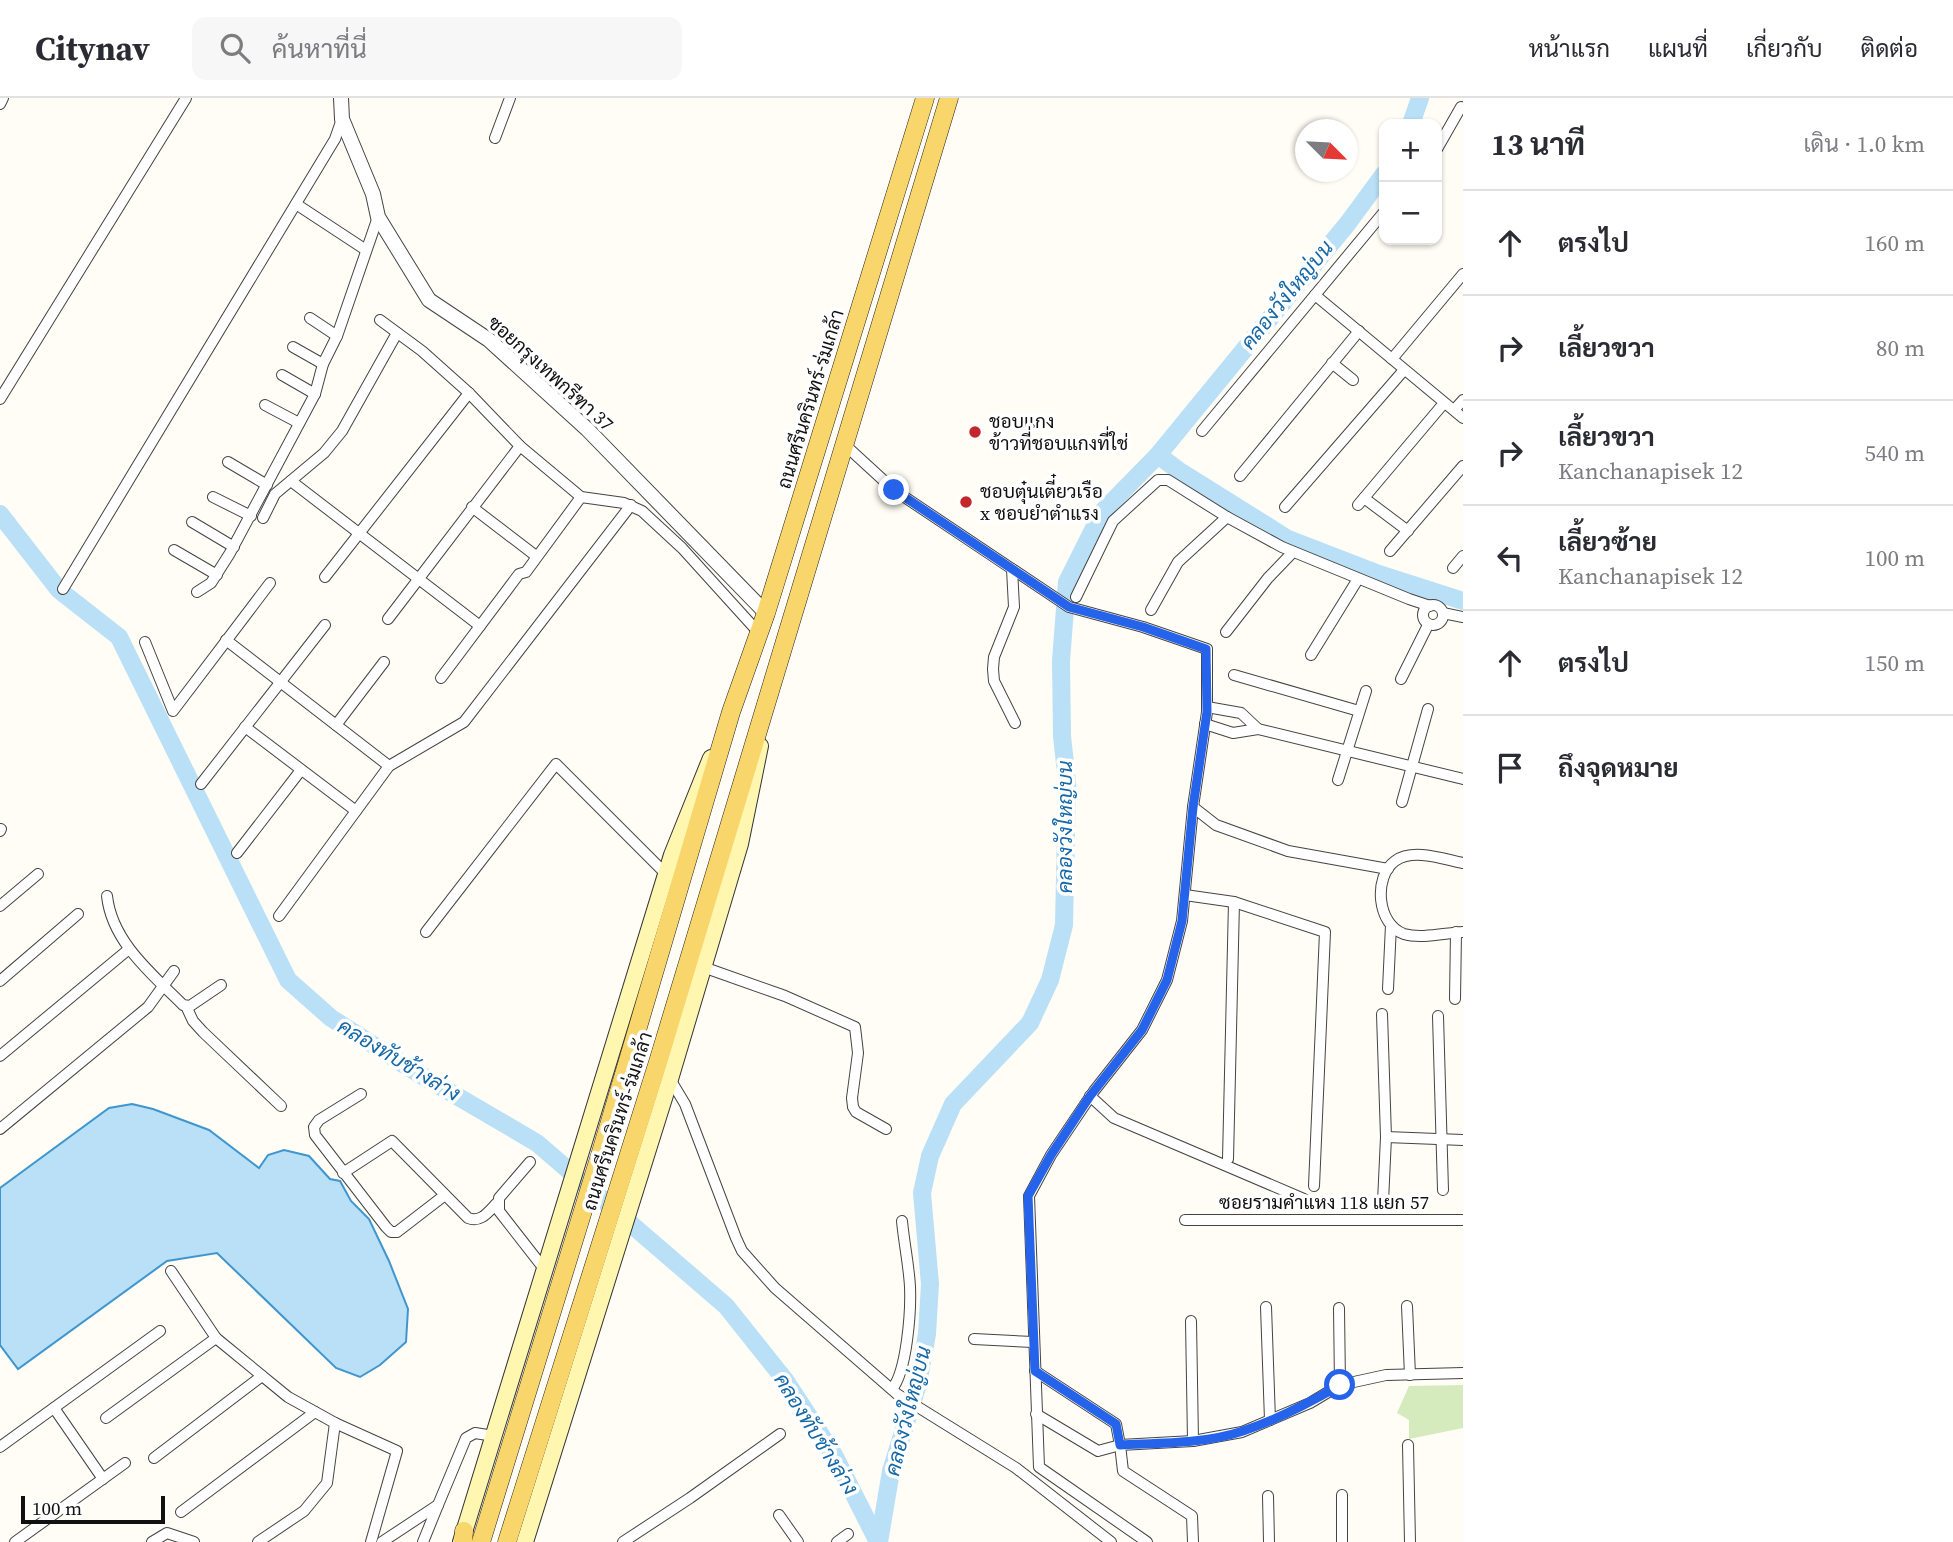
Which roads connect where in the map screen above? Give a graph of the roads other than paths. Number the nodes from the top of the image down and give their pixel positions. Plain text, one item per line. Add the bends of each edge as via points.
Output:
1 (3, 98) edge
2 (186, 98) edge
3 (341, 98) edge
4 (510, 98) edge
5 (925, 98) edge
6 (949, 98) edge
7 (0, 104) edge
8 (1461, 107) dead end
9 (342, 119) junction
10 (495, 138) dead end
11 (1442, 140) edge
12 (296, 204) junction
13 (378, 217) junction
14 (1379, 218) edge
15 (366, 250) junction
16 (1463, 274) edge
17 (1315, 295) junction
18 (310, 318) dead end
19 (380, 320) dead end
20 (1359, 331) junction
21 (397, 333) junction
22 (337, 336) junction
23 (293, 347) dead end
24 (1392, 359) junction
25 (1332, 363) junction
26 (323, 364) junction
27 (1404, 370) junction
28 (282, 375) dead end
29 (1353, 380) dead end
30 (469, 393) junction
31 (315, 394) junction
32 (0, 398) edge
33 (1463, 400) edge
34 (1444, 403) junction
35 (265, 405) dead end
36 (1458, 414) edge
37 (299, 424) junction
38 (1202, 431) dead end
39 (845, 445) junction
40 (520, 446) junction
41 (228, 463) dead end
42 (1463, 466) edge
43 (1240, 476) dead end
44 (291, 481) junction
45 (267, 485) junction
46 (213, 497) dead end
47 (581, 497) junction
48 (631, 505) junction
49 (472, 507) junction
50 (1284, 507) dead end
51 (251, 516) junction
52 (1227, 517) junction
53 (263, 518) dead end
54 (192, 522) dead end
55 (1408, 531) junction
56 (358, 532) junction
57 (234, 547) junction
58 (174, 550) dead end
59 (1390, 551) dead end
60 (1293, 552) junction
61 (536, 556) junction
62 (1463, 556) edge
63 (1453, 568) dead end
64 (1012, 569) junction
65 (217, 575) junction
66 (325, 577) dead end
67 (418, 578) junction
68 (1358, 579) junction
69 (270, 583) dead end
70 (63, 589) dead end
71 (197, 592) dead end
72 (1076, 597) dead end
73 (1430, 606) junction
74 (1151, 610) dead end
75 (1443, 613) junction
76 (766, 614) junction
77 (1463, 617) edge
78 (388, 618) dead end
79 (325, 625) dead end
80 (1428, 625) junction
81 (480, 626) junction
82 (1226, 632) dead end
83 (759, 633) junction
84 (226, 640) junction
85 (145, 642) dead end
86 (1311, 655) dead end
87 (384, 662) dead end
88 (1234, 674) dead end
89 (441, 678) dead end
90 (1401, 679) dead end
91 (281, 682) junction
92 (1366, 691) dead end
93 (1207, 707) junction
94 (1427, 709) dead end
95 (1359, 711) junction
96 (731, 712) junction
97 (765, 713) junction
98 (1015, 723) dead end
99 (1205, 724) junction
100 (336, 725) junction
101 (245, 727) junction
102 (1258, 729) junction
103 (1347, 751) junction
104 (389, 766) junction
105 (1412, 767) junction
106 (301, 770) junction
107 (1463, 779) edge
108 (1338, 780) dead end
109 (201, 784) dead end
110 (1402, 802) dead end
111 (1193, 807) junction
112 (356, 811) junction
113 (237, 853) dead end
114 (1463, 863) edge
115 (1388, 869) junction
116 (38, 874) dead end
117 (666, 874) junction
118 (1185, 895) junction
119 (107, 896) dead end
120 (1234, 902) junction
121 (0, 906) edge
122 (78, 914) dead end
123 (279, 916) dead end
124 (1391, 925) junction
125 (426, 932) dead end
126 (1460, 932) edge
127 (129, 949) junction
128 (703, 967) junction
129 (174, 971) dead end
130 (0, 981) edge
131 (221, 985) dead end
132 (164, 986) junction
133 (1388, 989) dead end
134 (1455, 999) dead end
135 (186, 1006) junction
136 (1382, 1014) dead end
137 (1438, 1016) dead end
138 (0, 1056) edge
139 (670, 1079) junction
140 (360, 1094) dead end
141 (1090, 1096) junction
142 (281, 1106) dead end
143 (2, 1122) edge
144 (886, 1129) dead end
145 (1385, 1137) junction
146 (1443, 1139) junction
147 (1463, 1140) edge
148 (1228, 1159) dead end
149 (530, 1162) dead end
150 (343, 1173) junction
151 (1314, 1186) dead end
152 (1443, 1190) dead end
153 (445, 1195) junction
154 (1304, 1199) dead end
155 (1383, 1202) dead end
156 (497, 1203) junction
157 (1185, 1220) dead end
158 (1463, 1220) edge
159 (902, 1222) dead end
160 (545, 1270) junction
161 (171, 1271) dead end
162 (1407, 1306) dead end
163 (1266, 1307) dead end
164 (1339, 1308) dead end
165 (1191, 1321) dead end
166 (160, 1331) dead end
167 (216, 1338) junction
168 (974, 1339) dead end
169 (1033, 1342) junction
170 (1035, 1371) junction
171 (1463, 1373) edge
172 (1410, 1375) junction
173 (262, 1376) junction
174 (1340, 1385) junction
175 (895, 1392) junction
176 (54, 1408) junction
177 (315, 1412) junction
178 (1036, 1414) junction
179 (106, 1418) dead end
180 (1270, 1420) junction
181 (335, 1423) junction
182 (780, 1434) dead end
183 (494, 1436) junction
184 (1193, 1441) junction
185 (1120, 1445) junction
186 (1408, 1445) dead end
187 (0, 1447) edge
188 (154, 1458) dead end
189 (125, 1463) dead end
190 (103, 1479) junction
191 (1342, 1495) dead end
192 (1268, 1496) dead end
193 (438, 1505) junction
194 (181, 1512) dead end
195 (779, 1516) dead end
196 (848, 1534) dead end
197 (463, 1538) edge
198 (15, 1542) edge
199 (152, 1542) edge
200 (194, 1542) edge
201 (258, 1542) edge
202 (371, 1542) edge
203 (382, 1542) edge
204 (423, 1542) edge
205 (481, 1542) edge
206 (507, 1542) edge
207 (525, 1542) edge
208 (623, 1542) edge
209 (798, 1542) edge
210 (837, 1542) edge
211 (1111, 1542) edge
212 (1147, 1542) edge
213 (1193, 1542) edge
214 (1269, 1542) edge
215 (1342, 1542) edge
216 (1410, 1542) edge

1 - 7 street
2 - 32 street
3 - 9 street, ซอยกรุงเทพกรีฑา 37
4 - 10 street
5 - 76 main road, ถนนศรีนครินทร์-ร่มเกล้า
6 - 39 main road, ถนนศรีนครินทร์-ร่มเกล้า
8 - 11 street
9 - 12 street
9 - 13 street, ซอยกรุงเทพกรีฑา 37
12 - 15 street
12 - 70 street
13 - 15 street
13 - 76 street, ซอยกรุงเทพกรีฑา 37 via 429,300 489,340 587,429
14 - 17 street
15 - 22 street
16 - 24 street
17 - 20 street
17 - 38 street
18 - 22 street
19 - 21 street
20 - 24 street
20 - 25 street
21 - 30 street
21 - 44 street via 342,431
22 - 26 street
23 - 26 street
24 - 27 street
25 - 29 street
25 - 43 street
26 - 31 street
27 - 34 street
27 - 50 street
28 - 31 street
30 - 40 street
30 - 56 street
31 - 37 street
33 - 36 street
34 - 36 street
34 - 55 street via 1361,501
35 - 37 street
37 - 45 street
39 - 64 street via 894,490
39 - 97 main road, ถนนศรีนครินทร์-ร่มเกล้า
40 - 47 street
40 - 49 street
41 - 45 street
42 - 55 street
44 - 53 street via 275,494
44 - 56 street
45 - 51 street
46 - 51 street
47 - 48 street
47 - 61 street
48 - 83 street via 682,548
48 - 104 street via 464,722
49 - 61 street
49 - 67 street
51 - 57 street
52 - 60 street
52 - 72 street via 1172,481 1158,480 1113,522
52 - 74 street via 1178,562
54 - 57 street
55 - 59 street
56 - 66 street
56 - 67 street
57 - 65 street
58 - 65 street
60 - 68 street
60 - 82 street
61 - 81 street
62 - 63 street
64 - 93 street via 1069,607 1206,649
64 - 98 street via 1014,607 993,669
65 - 71 street via 206,589
67 - 78 street
67 - 81 street
68 - 73 street
68 - 86 street
69 - 84 street
73 - 75 street
73 - 80 street via 1423,619
75 - 77 street
75 - 80 street via 1436,625
76 - 83 main road, ถนนศรีนครินทร์-ร่มเกล้า
79 - 91 street
80 - 90 street
81 - 89 street
83 - 96 main road, ถนนศรีนครินทร์-ร่มเกล้า
84 - 85 street via 173,711
84 - 91 street
87 - 100 street
88 - 95 street
91 - 100 street
91 - 101 street
92 - 95 street
93 - 99 street
93 - 102 street via 1241,713
94 - 105 street
95 - 103 street
96 - 117 main road, ถนนศรีนครินทร์-ร่มเกล้า
96 - 205 main road, ถนนศรีนครินทร์-ร่มเกล้า
97 - 128 main road, ถนนศรีนครินทร์-ร่มเกล้า via 740,844
97 - 206 main road, ถนนศรีนครินทร์-ร่มเกล้า
99 - 102 street via 1233,733
99 - 111 street
100 - 104 street
101 - 106 street
101 - 109 street
102 - 103 street
103 - 105 street
103 - 108 street
104 - 112 street
105 - 107 street
105 - 110 street
106 - 112 street
106 - 113 street
111 - 115 street via 1216,825 1288,851
111 - 118 street
112 - 123 street
114 - 115 street via 1414,854
115 - 124 street via 1380,901
116 - 121 street
117 - 125 street via 556,764
117 - 160 main road, ถนนศรีนครินทร์-ร่มเกล้า
118 - 120 street
118 - 141 street via 1167,980 1142,1030
119 - 127 street via 113,923
120 - 148 street
120 - 151 street via 1325,932
122 - 130 street
124 - 126 street via 1411,935
124 - 133 street
126 - 134 street
127 - 132 street
127 - 138 street
128 - 139 main road, ถนนศรีนครินทร์-ร่มเกล้า
128 - 144 street via 855,1027 858,1053 853,1107
129 - 132 street
131 - 135 street
132 - 135 street
132 - 143 street via 148,1006
135 - 142 street via 193,1021
136 - 145 street
137 - 146 street
139 - 175 street via 685,1104 743,1251 775,1288
139 - 207 main road, ถนนศรีนครินทร์-ร่มเกล้า
140 - 150 street via 314,1127
141 - 154 street via 1114,1118
141 - 169 street via 1028,1196
145 - 146 street
145 - 155 street
146 - 147 street
146 - 152 street
149 - 156 street
150 - 153 street via 392,1141
150 - 153 street via 391,1232
153 - 156 street via 475,1221
156 - 160 street
157 - 158 street, ซอยรามคำแหง 118 แยก 57
159 - 175 street via 910,1290 905,1359
160 - 183 main road, ถนนศรีนครินทร์-ร่มเกล้า
161 - 167 street
162 - 172 street
163 - 180 street
164 - 174 street
165 - 184 street
166 - 176 street
167 - 173 street
167 - 179 street
168 - 169 street
169 - 170 street
170 - 178 street
170 - 185 street via 1116,1424
171 - 172 street
172 - 174 street
173 - 177 street
173 - 188 street
174 - 180 street
175 - 211 street via 1016,1468
176 - 187 street
176 - 190 street
177 - 181 street
177 - 194 street
178 - 185 street via 1098,1451
178 - 212 street via 1039,1467
180 - 184 street via 1242,1432
181 - 201 street via 327,1483 304,1511
181 - 202 street via 397,1451
182 - 208 street
183 - 193 street via 475,1433 466,1437
183 - 197 main road, ถนนศรีนครินทร์-ร่มเกล้า
184 - 185 street
185 - 213 street via 1123,1471 1192,1516
186 - 216 street
189 - 190 street
190 - 198 street
191 - 215 street
192 - 214 street
193 - 203 street
193 - 204 street
195 - 209 street
196 - 210 street
199 - 200 street via 167,1533

